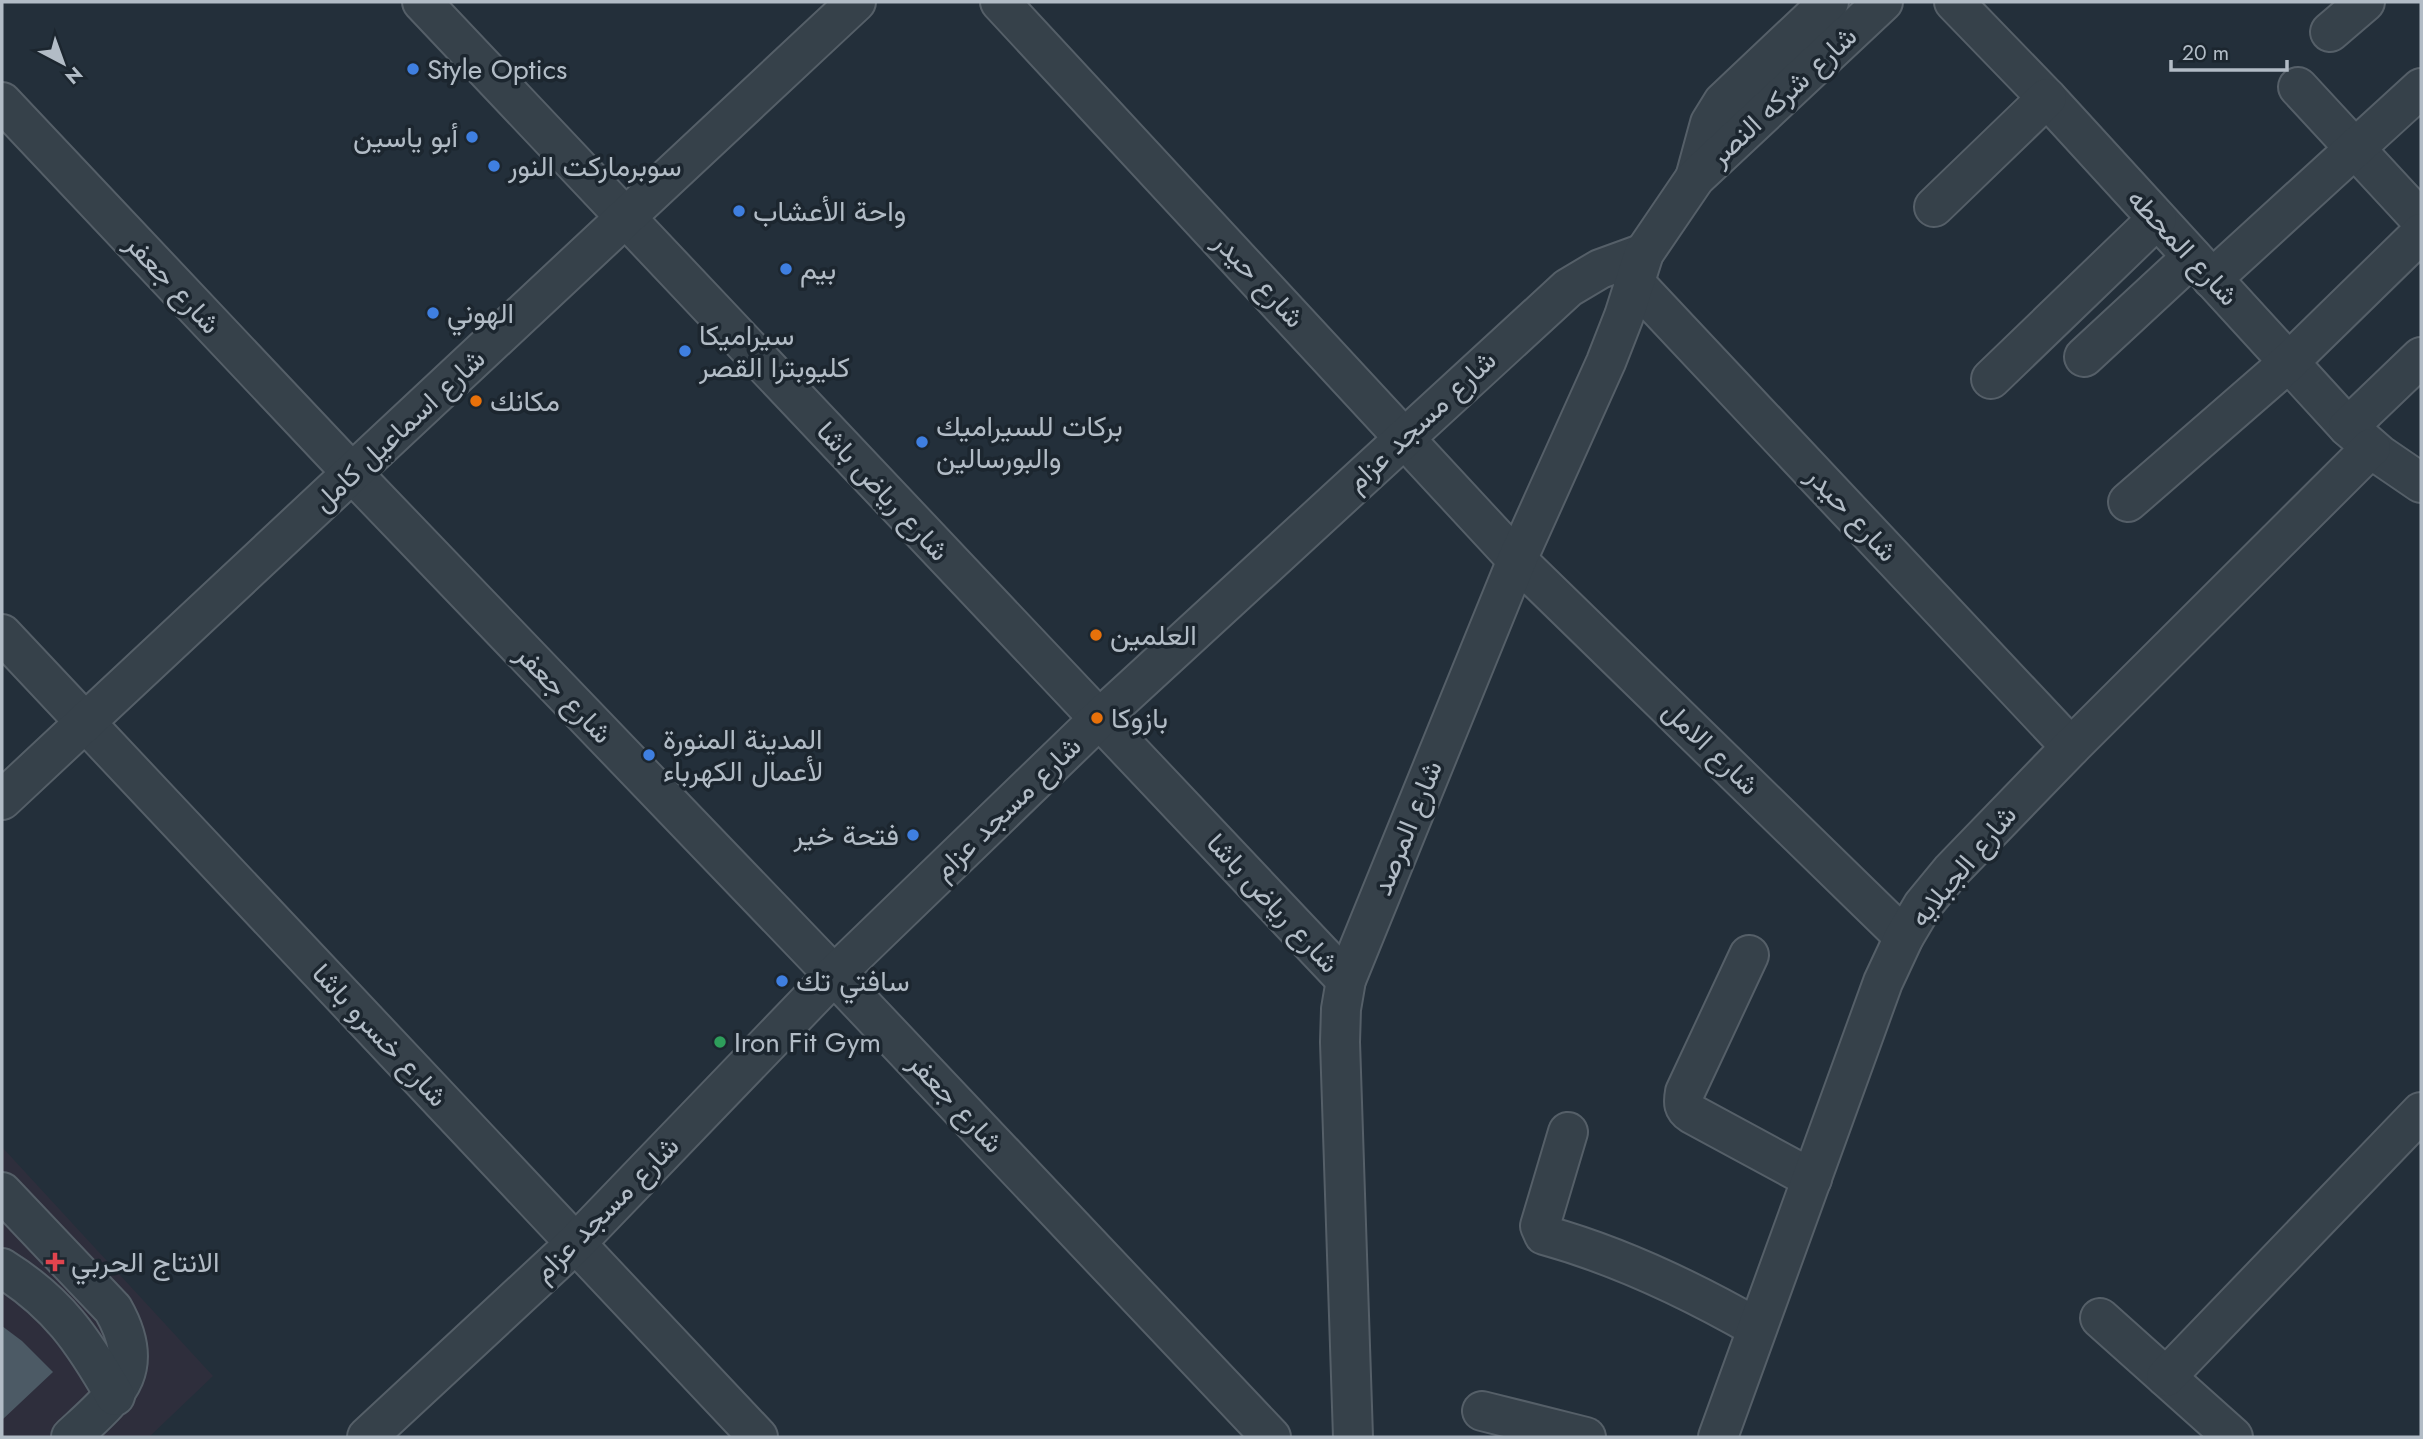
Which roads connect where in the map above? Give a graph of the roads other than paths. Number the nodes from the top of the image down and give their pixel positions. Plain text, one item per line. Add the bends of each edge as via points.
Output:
1 (422, 2) edge
2 (856, 2) edge
3 (1000, 2) edge
4 (1829, 2) edge
5 (1883, 2) edge
6 (1954, 2) edge
7 (2365, 2) edge
8 (2330, 32) dead end
9 (2298, 86) dead end
10 (2421, 88) edge
11 (2047, 98) junction
12 (2, 102) edge
13 (2356, 148) junction
14 (1695, 178) junction
15 (1934, 207) dead end
16 (625, 218) junction
17 (2157, 219) junction
18 (2421, 220) edge
19 (2421, 233) edge
20 (1639, 267) junction
21 (2202, 268) junction
22 (2084, 356) dead end
23 (2421, 358) edge
24 (2289, 362) junction
25 (1991, 379) dead end
26 (1404, 436) junction
27 (2359, 438) junction
28 (352, 473) junction
29 (2421, 483) edge
30 (2128, 502) dead end
31 (1517, 560) junction
32 (2, 634) edge
33 (1099, 719) junction
34 (85, 722) junction
35 (2071, 747) junction
36 (2, 800) edge
37 (1904, 937) junction
38 (1749, 955) dead end
39 (834, 975) junction
40 (1346, 980) junction
41 (2421, 1112) edge
42 (1568, 1132) dead end
43 (1812, 1179) junction
44 (2, 1192) edge
45 (576, 1243) junction
46 (2, 1268) edge
47 (2100, 1318) dead end
48 (1757, 1328) junction
49 (2166, 1377) junction
50 (115, 1396) junction
51 (1482, 1411) dead end
52 (71, 1437) edge
53 (367, 1437) edge
54 (758, 1437) edge
55 (1271, 1437) edge
56 (1353, 1437) edge
57 (1586, 1437) edge
58 (1717, 1437) edge
59 (2233, 1437) edge

1 - 16 street, شارع رياض باشا
2 - 16 street, شارع اسماعيل كامل
3 - 26 street, شارع حيدر
4 - 14 street, شارع شركه النصر via 1723,102 1710,123
5 - 14 street, شارع شركه النصر
6 - 11 street, شارع المحطه
7 - 8 street
9 - 13 street
10 - 13 street
11 - 15 street
11 - 17 street, شارع المحطه
12 - 28 street, شارع جعفر
13 - 18 street
13 - 21 street
14 - 20 street
16 - 28 street, شارع اسماعيل كامل
16 - 33 street, شارع رياض باشا
17 - 21 street, شارع المحطه
17 - 25 street
19 - 24 street
20 - 26 street, شارع مسجد عزام via 1600,269 1568,288
20 - 31 street, شارع المرصد via 1606,362
20 - 35 street, شارع حيدر
21 - 22 street
21 - 24 street, شارع المحطه
23 - 27 street, شارع الجبلايه
24 - 27 street, شارع المحطه
24 - 30 street
26 - 31 street, شارع حيدر
26 - 33 street, شارع مسجد عزام
27 - 29 street, شارع المحطه
27 - 35 street, شارع الجبلايه
28 - 34 street, شارع اسماعيل كامل
28 - 39 street, شارع جعفر
31 - 37 street, شارع الامل
31 - 40 street, شارع المرصد
32 - 34 street, شارع خسرو باشا
33 - 39 street, شارع مسجد عزام
33 - 40 street, شارع رياض باشا
34 - 36 street, شارع اسماعيل كامل
34 - 45 street, شارع خسرو باشا
35 - 37 street, شارع الجبلايه via 1951,871
37 - 43 street, شارع الجبلايه via 1883,982
38 - 43 street via 1685,1093 1685,1110
39 - 45 street, شارع مسجد عزام
39 - 55 street, شارع جعفر
40 - 56 street, شارع المرصد via 1341,1055
41 - 49 street
42 - 48 street via 1540,1226 1544,1235 1652,1273
43 - 48 street, شارع الجبلايه
44 - 50 street via 113,1309 125,1330 129,1352
45 - 53 street, شارع مسجد عزام
45 - 54 street, شارع خسرو باشا
46 - 50 street via 62,1315
47 - 49 street
48 - 58 street, شارع الجبلايه
49 - 59 street
50 - 52 street
51 - 57 street

